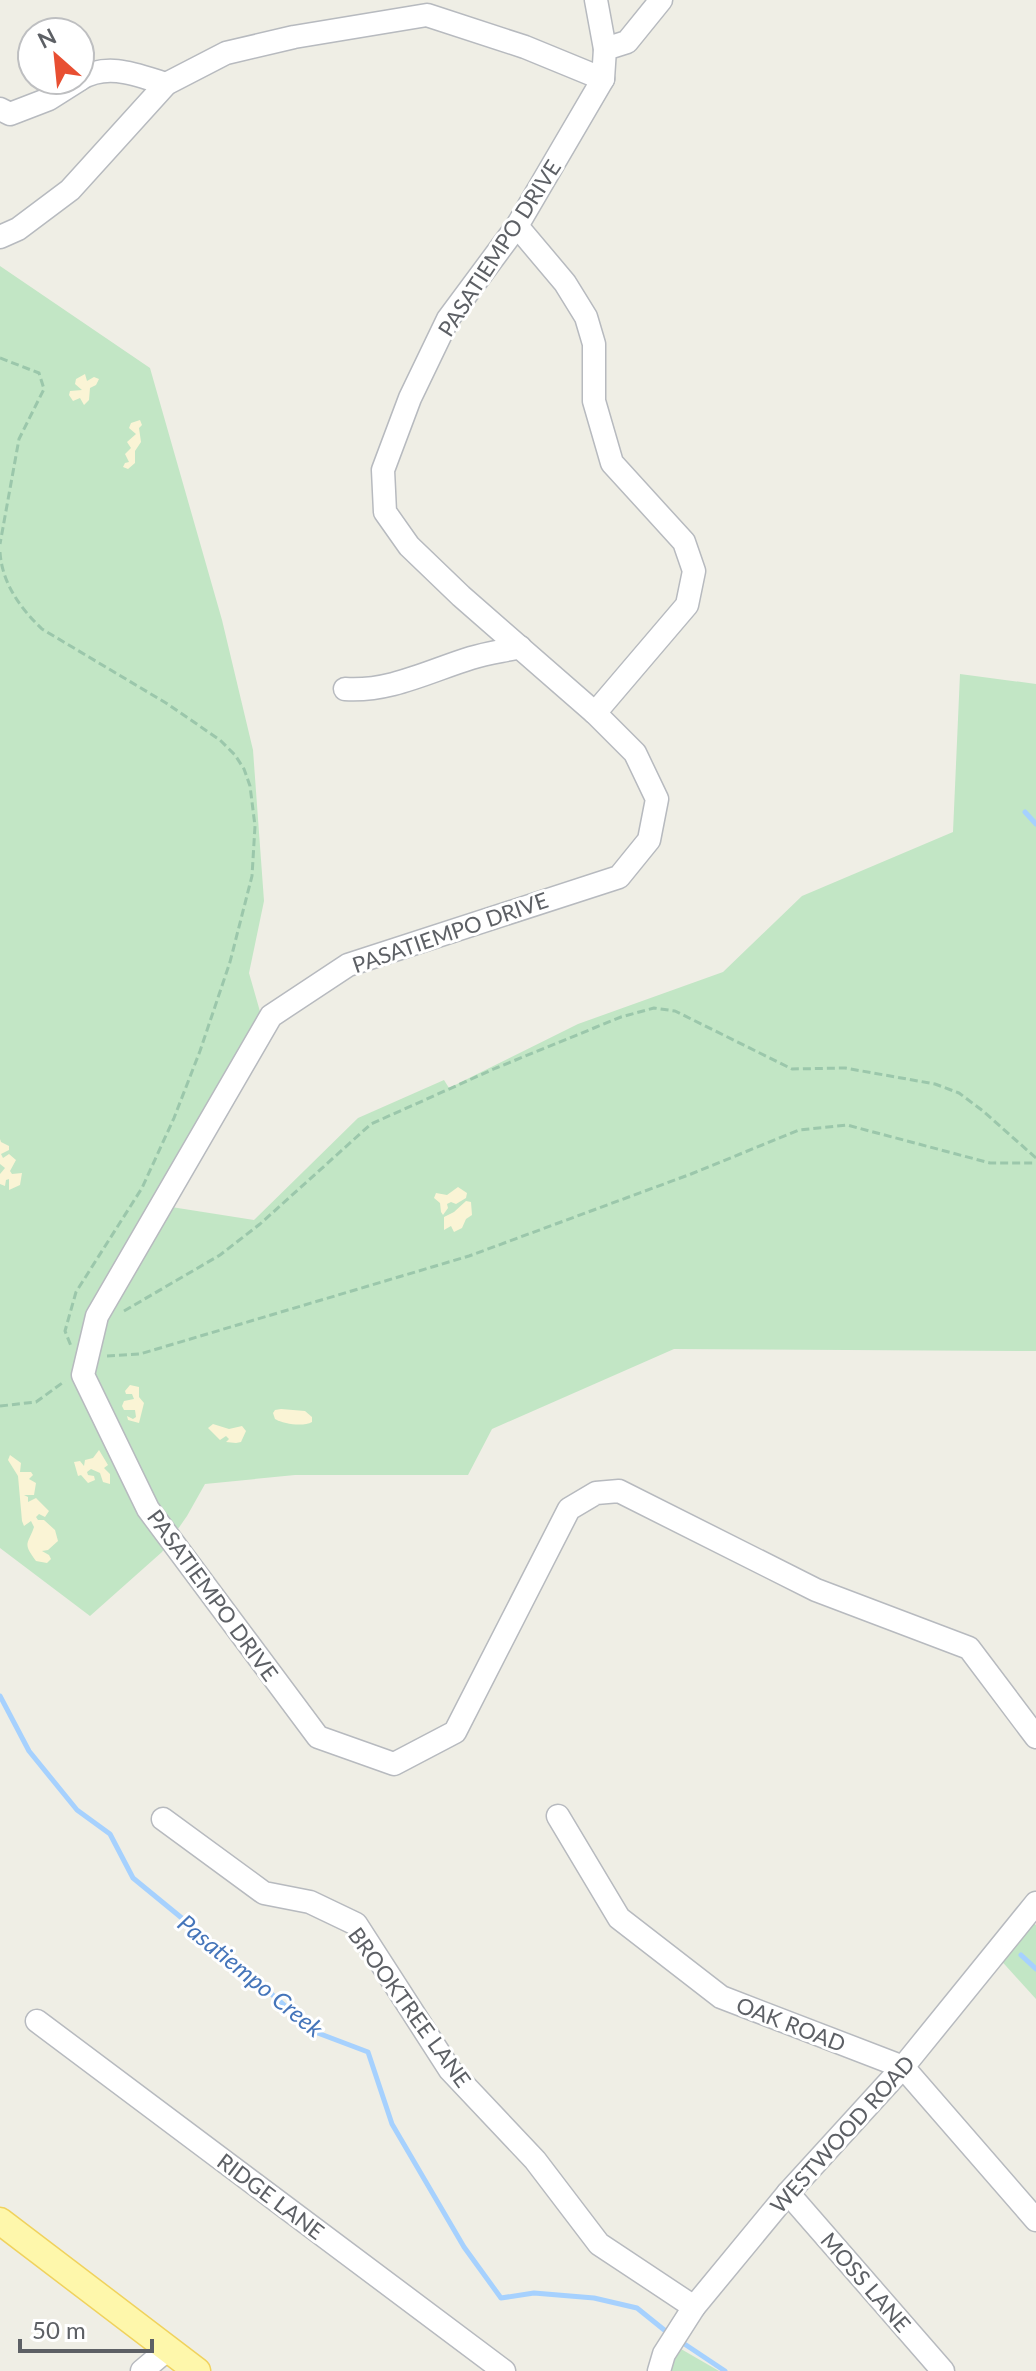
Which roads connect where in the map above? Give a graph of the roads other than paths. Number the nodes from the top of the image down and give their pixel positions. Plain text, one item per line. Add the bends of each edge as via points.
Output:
1 (596, 0) edge
2 (661, 0) edge
3 (616, 46) junction
4 (96, 72) edge
5 (603, 79) junction
6 (166, 84) junction
7 (54, 96) edge
8 (0, 109) edge
9 (517, 226) junction
10 (0, 237) edge
11 (520, 647) junction
12 (345, 689) dead end
13 (595, 713) junction
14 (1036, 1737) edge
15 (558, 1816) dead end
16 (163, 1819) dead end
17 (1036, 1903) edge
18 (37, 2021) dead end
19 (903, 2067) junction
20 (788, 2193) junction
21 (1036, 2220) edge
22 (0, 2221) edge
23 (688, 2316) junction
24 (168, 2349) junction
25 (661, 2362) edge
26 (142, 2371) edge
27 (197, 2371) edge
28 (504, 2371) edge
29 (943, 2371) edge

1 - 3 street
2 - 3 street
3 - 5 street
4 - 6 street via 121,70
5 - 6 street via 427,15 226,53
5 - 9 street, PASATIEMPO DRIVE
6 - 10 street via 70,190
7 - 8 street via 10,114
9 - 11 street, PASATIEMPO DRIVE via 448,319 383,470 385,512 409,546
9 - 13 street via 586,317 594,344 594,401 612,463 684,542 694,571 687,605
11 - 12 street via 367,690
11 - 13 street, PASATIEMPO DRIVE
13 - 14 street, PASATIEMPO DRIVE via 635,753 657,799 649,840 619,877 348,965 271,1016 97,1316 83,1375 148,1509 318,1737 394,1764 455,1732 569,1509 596,1493 619,1491 816,1590 969,1648
15 - 19 street, OAK ROAD via 619,1918 721,1997
16 - 23 street, BROOKTREE LANE via 264,1893 310,1902 356,1924 450,2070 535,2160 599,2244
17 - 19 street, WESTWOOD ROAD
18 - 28 street, RIDGE LANE
19 - 20 street, WESTWOOD ROAD
19 - 21 street, OAK ROAD
20 - 23 street, WESTWOOD ROAD
20 - 29 street, MOSS LANE
22 - 24 main road
23 - 25 street, WESTWOOD ROAD
24 - 26 street
24 - 27 main road

